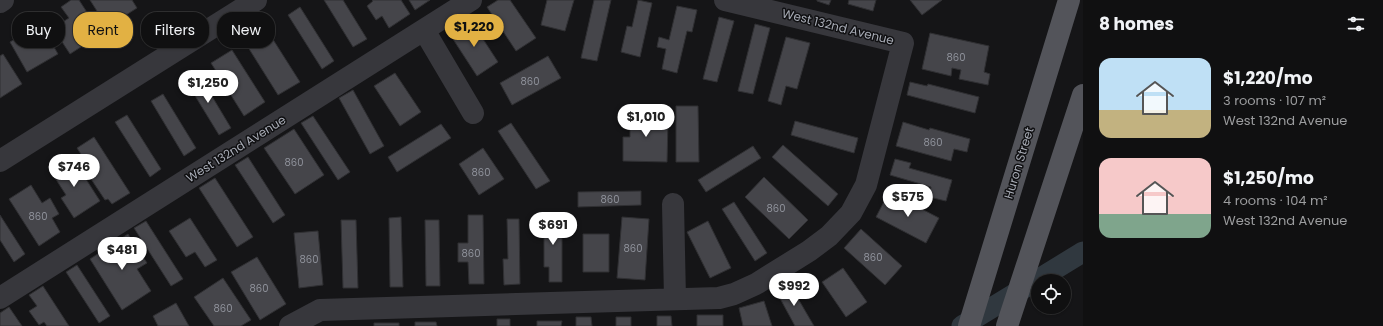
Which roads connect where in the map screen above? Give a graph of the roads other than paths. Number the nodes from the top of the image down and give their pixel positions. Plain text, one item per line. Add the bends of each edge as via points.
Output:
1 (3, 0) edge
2 (256, 0) edge
3 (471, 0) edge
4 (725, 0) edge
5 (1069, 0) edge
6 (0, 2) edge
7 (424, 30) junction
8 (1083, 95) edge
9 (473, 113) dead end
10 (0, 161) edge
11 (673, 204) dead end
12 (0, 298) edge
13 (675, 299) junction
14 (290, 326) edge
15 (969, 326) edge
16 (1007, 326) edge

1 - 6 street
2 - 10 street
3 - 7 street, West 132nd Avenue
4 - 13 street, West 132nd Avenue via 903,43 866,185 858,202 842,224 809,251 745,289 719,298
5 - 15 main road, Huron Street
7 - 9 street
7 - 12 street, West 132nd Avenue
8 - 16 main road
11 - 13 street
13 - 14 street via 320,310

